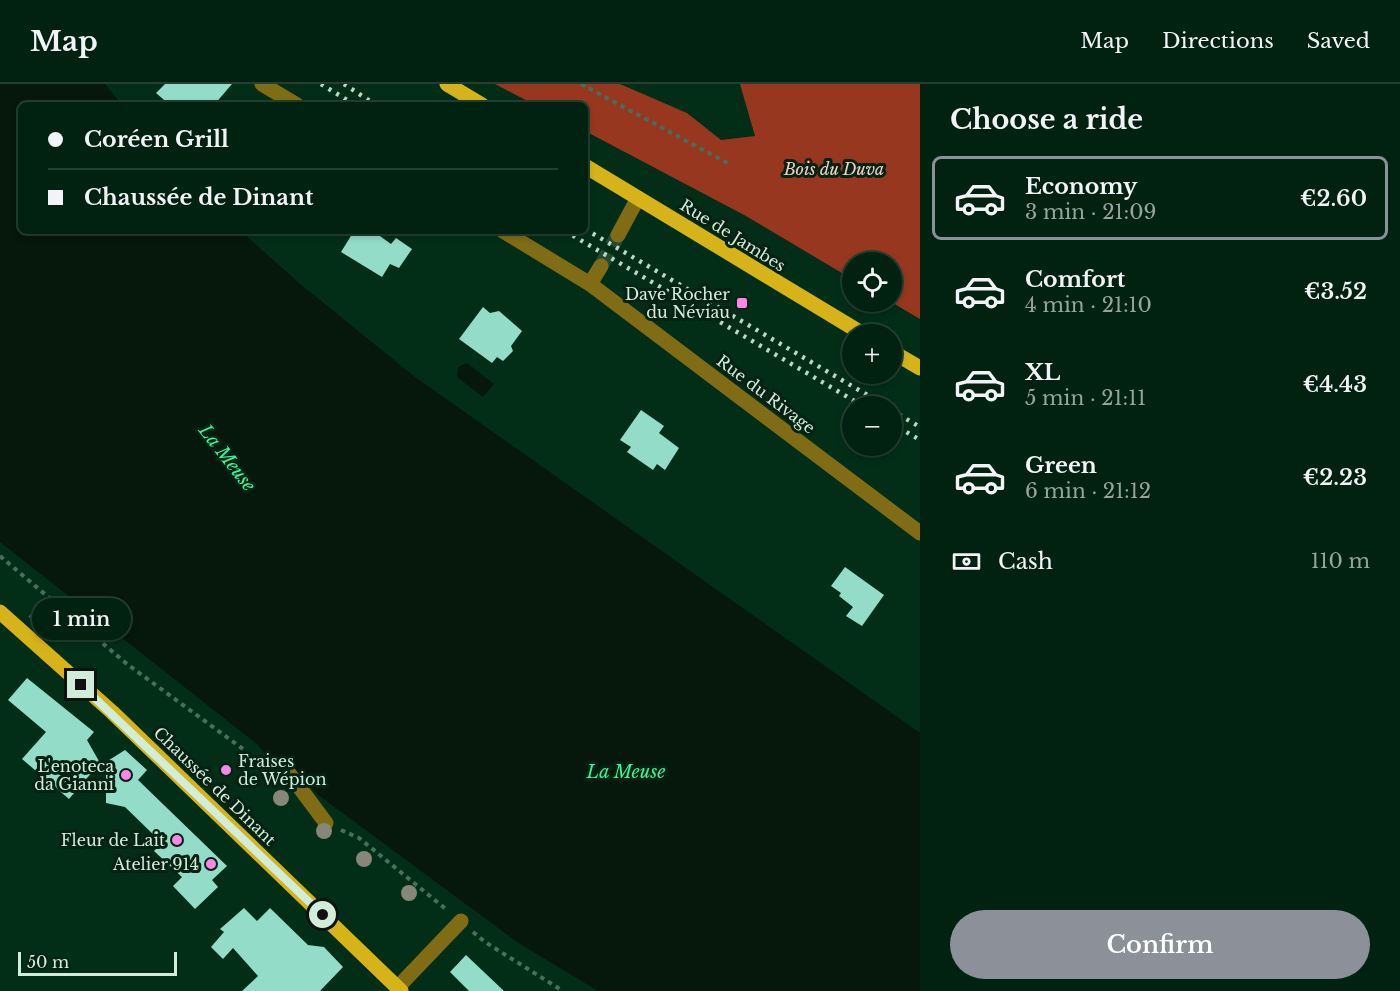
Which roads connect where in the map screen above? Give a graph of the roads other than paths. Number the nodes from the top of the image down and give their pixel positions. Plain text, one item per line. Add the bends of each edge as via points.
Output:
1 (262, 84) edge
2 (447, 84) edge
3 (292, 102) edge
4 (477, 102) edge
5 (588, 168) edge
6 (638, 198) junction
7 (508, 234) edge
8 (618, 235) tunnel mouth
9 (601, 266) tunnel mouth
10 (590, 284) junction
11 (846, 324) edge
12 (902, 357) edge
13 (920, 368) edge
14 (920, 533) edge
15 (0, 612) edge
16 (288, 772) dead end
17 (326, 823) dead end
18 (460, 921) dead end
19 (399, 989) edge

1 - 3 street
2 - 4 main road
5 - 6 main road, Rue de Jambes
6 - 8 street
6 - 11 main road, Rue de Jambes
7 - 10 street, Rue du Rivage
9 - 10 street
10 - 14 street, Rue du Rivage
12 - 13 main road
15 - 19 main road, Chaussée de Dinant via 112,712
16 - 17 street
18 - 19 street

